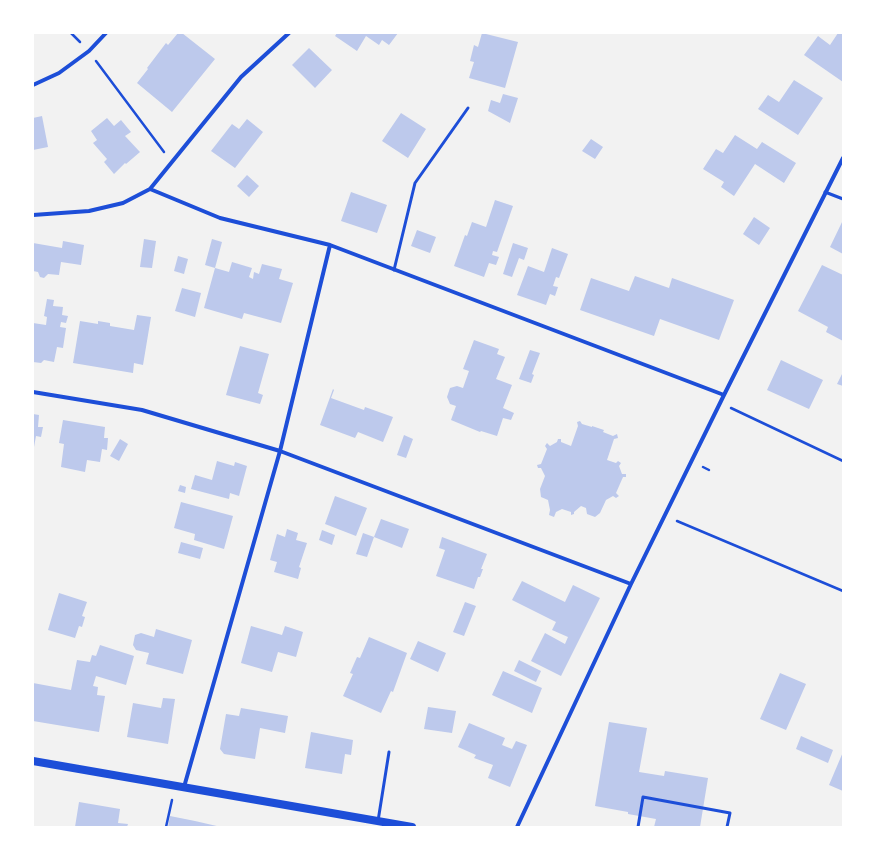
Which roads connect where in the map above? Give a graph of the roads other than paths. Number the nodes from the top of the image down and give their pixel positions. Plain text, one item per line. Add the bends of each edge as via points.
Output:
1 (106, 33) edge
2 (289, 33) edge
3 (33, 85) edge
4 (468, 108) dead end
5 (843, 158) edge
6 (150, 189) junction
7 (825, 192) junction
8 (843, 199) edge
9 (33, 215) edge
10 (330, 245) junction
11 (394, 270) junction
12 (33, 392) edge
13 (724, 395) junction
14 (280, 451) junction
15 (631, 584) junction
16 (389, 752) dead end
17 (33, 761) edge
18 (180, 786) junction
19 (378, 821) junction
20 (412, 827) edge
21 (517, 827) edge
22 (638, 827) edge
23 (728, 827) edge

1 - 3 street via 89,51 59,73
2 - 6 street via 241,77
4 - 11 lane via 415,183
5 - 7 street
6 - 9 street via 123,203 89,211
6 - 10 street via 220,218
7 - 8 lane
7 - 13 street
10 - 11 street
10 - 14 street
11 - 13 street
12 - 14 street via 142,410
13 - 15 street
14 - 15 street
14 - 18 street
15 - 21 street
16 - 19 lane
17 - 18 main road
18 - 19 main road
19 - 20 main road
22 - 23 lane via 643,797 730,813

